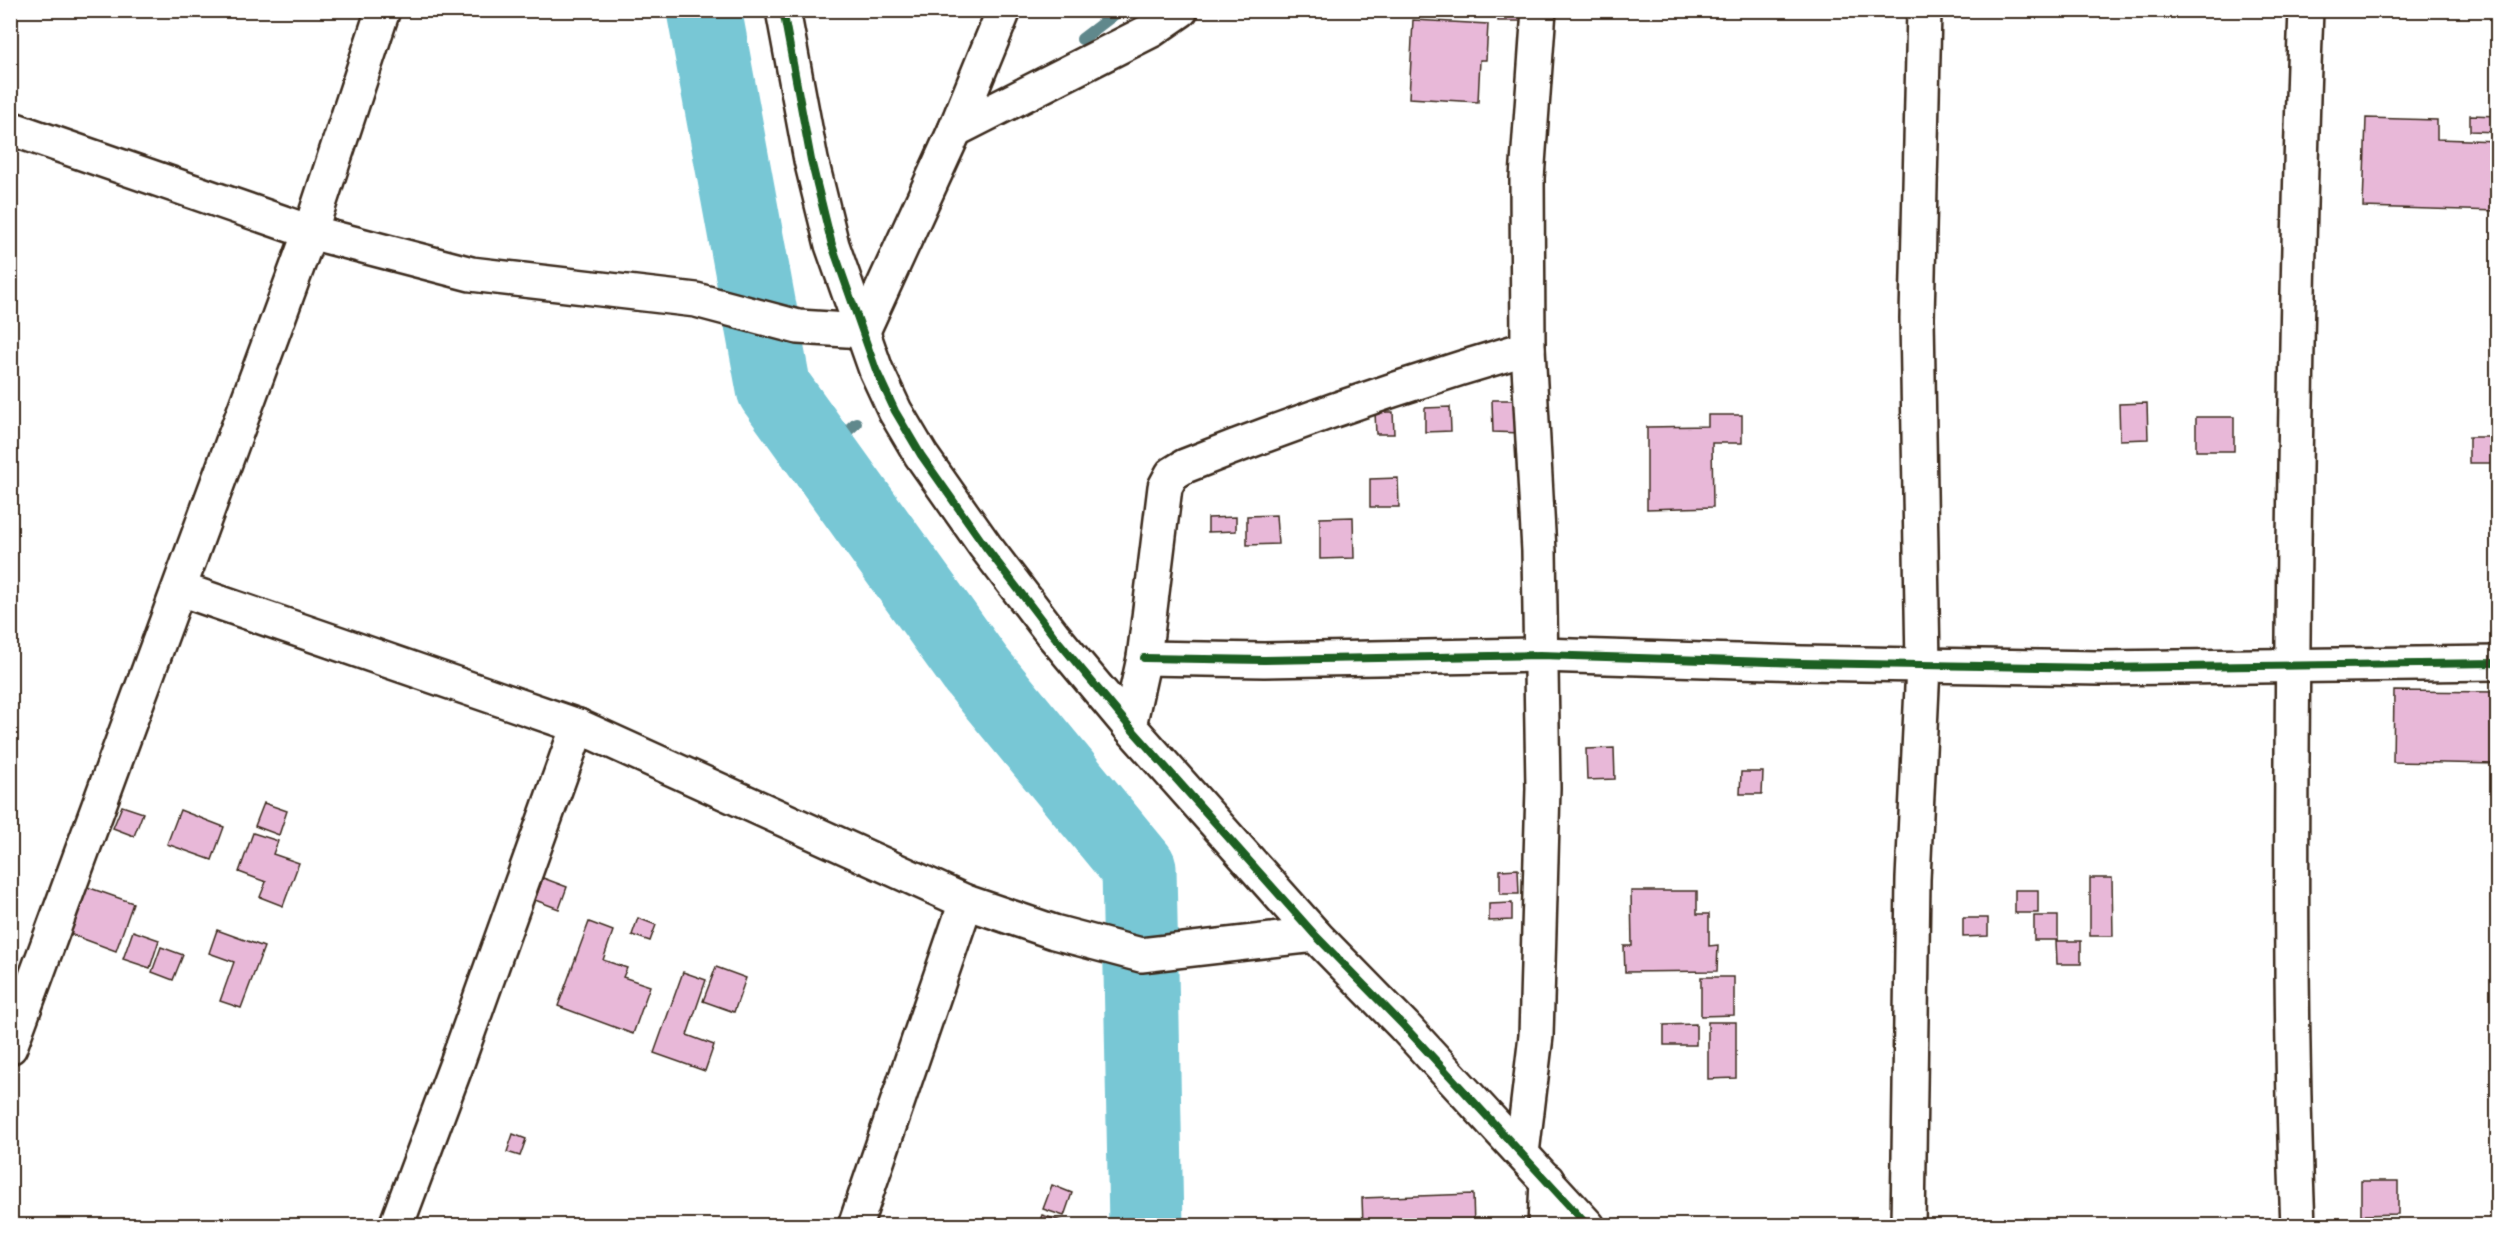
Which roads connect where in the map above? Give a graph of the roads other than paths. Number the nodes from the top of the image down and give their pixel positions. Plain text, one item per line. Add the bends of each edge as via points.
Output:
1 (384, 10) edge
2 (783, 10) edge
3 (1004, 10) edge
4 (1181, 10) edge
5 (1539, 10) edge
6 (1923, 10) edge
7 (2306, 10) edge
8 (10, 128) edge
9 (955, 130) junction
10 (310, 232) junction
11 (863, 331) junction
12 (1528, 348) junction
13 (180, 589) junction
14 (1540, 655) junction
15 (1144, 658) junction
16 (2498, 663) edge
17 (2293, 664) junction
18 (1923, 666) junction
19 (578, 726) junction
20 (1129, 726) junction
21 (966, 902) junction
22 (1315, 935) junction
23 (10, 1047) edge
24 (1522, 1154) junction
25 (1547, 1180) junction
26 (396, 1226) edge
27 (855, 1226) edge
28 (1545, 1226) edge
29 (1588, 1226) edge
30 (1908, 1226) edge
31 (2298, 1226) edge

1 - 10 street
2 - 11 street via 811,160 832,244
3 - 9 street
4 - 9 street via 1152,30
5 - 12 street via 1527,178
6 - 18 street via 1917,318
7 - 17 street via 2298,232
8 - 10 street
9 - 11 street
10 - 11 street via 471,274 696,300 798,327
10 - 13 street
11 - 20 street via 895,411 921,455 999,564
12 - 14 street via 1539,551
12 - 15 street via 1404,384 1290,424 1185,465 1172,474 1166,487
13 - 19 street
13 - 23 street
14 - 15 street
14 - 18 street
14 - 24 street via 1543,788 1540,930 1536,1035
15 - 20 street
16 - 17 street
17 - 18 street
17 - 31 street via 2292,932
18 - 30 street via 1913,879
19 - 21 street
19 - 26 street
20 - 22 street
21 - 22 street via 1054,932 1141,955
21 - 27 street
22 - 24 street
24 - 25 street
25 - 28 street
25 - 29 street

